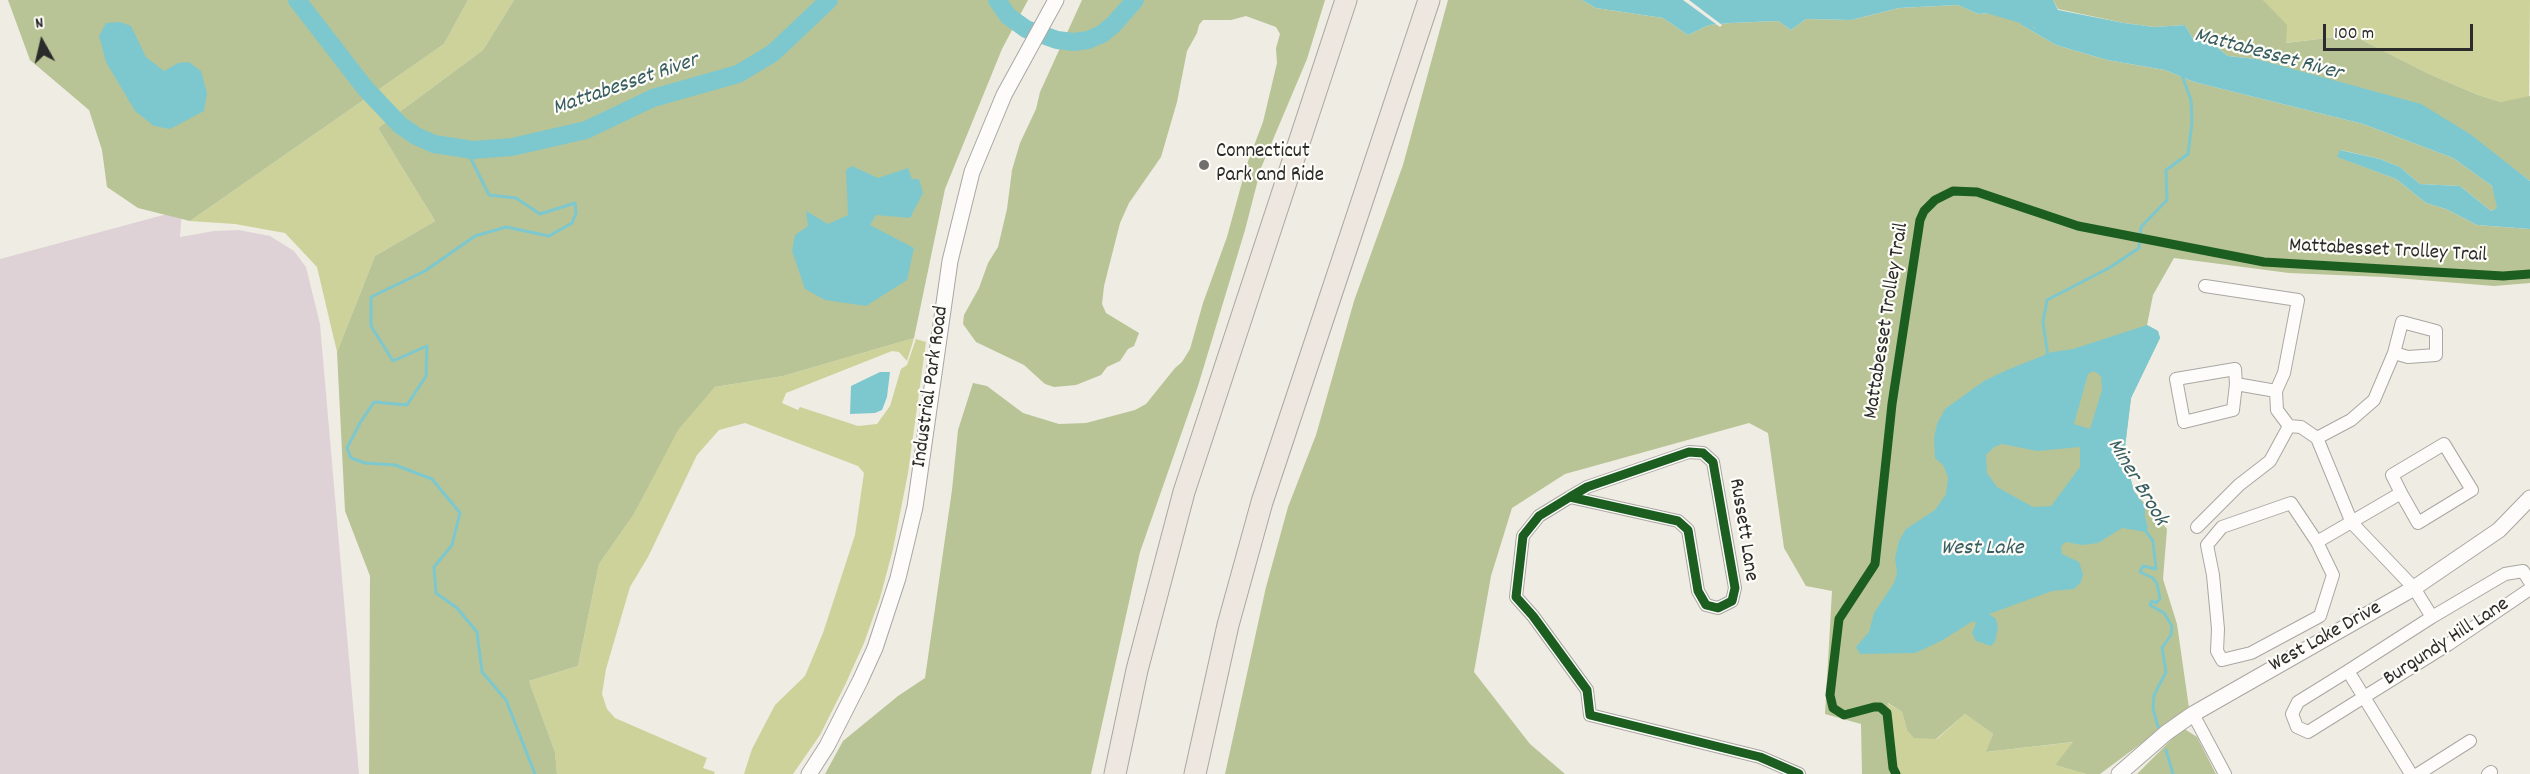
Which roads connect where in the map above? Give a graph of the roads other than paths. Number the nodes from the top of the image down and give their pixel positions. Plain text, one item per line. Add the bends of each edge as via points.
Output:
1 (1056, 0) edge
2 (1346, 0) edge
3 (1429, 0) edge
4 (2205, 286) dead end
5 (2394, 353) dead end
6 (2236, 384) junction
7 (2276, 391) junction
8 (2289, 426) junction
9 (2317, 438) junction
10 (2401, 493) junction
11 (1570, 497) junction
12 (2530, 498) edge
13 (2352, 523) junction
14 (2197, 527) dead end
15 (2317, 542) junction
16 (2530, 582) edge
17 (2414, 588) junction
18 (2530, 589) edge
19 (2432, 617) junction
20 (2348, 671) junction
21 (2364, 697) junction
22 (2193, 714) junction
23 (2470, 741) dead end
24 (809, 774) edge
25 (1115, 774) edge
26 (1195, 774) edge
27 (1799, 774) edge
28 (2119, 774) edge
29 (2225, 774) edge
30 (2411, 774) edge
31 (2418, 774) edge

1 - 24 street, Industrial Park Road via 979,153 959,215 915,507 898,578 875,648 836,730
2 - 25 highway via 1184,492 1137,670
3 - 26 highway via 1262,502 1228,625
4 - 7 street via 2298,300 2284,373
5 - 9 street via 2374,400 2351,420
6 - 6 street via 2235,369 2176,380 2184,422 2233,410
6 - 7 street
7 - 8 street via 2277,410
8 - 9 street via 2301,427
8 - 14 street via 2270,461
9 - 13 street
10 - 10 street via 2418,523 2472,490 2445,444 2392,476
10 - 13 street
11 - 11 street, Russett Lane via 1678,521 1688,530 1698,591 1706,605 1718,608 1732,601 1735,588 1713,462 1702,453 1689,452 1587,487
11 - 27 street, Russett Lane via 1539,516 1523,536 1516,597 1587,690 1590,715 1760,757
12 - 17 street, West Lake Drive via 2499,530
13 - 15 street
13 - 17 street, Burgundy Hill Lane
15 - 15 street via 2333,575 2320,616 2251,653 2222,660 2217,651 2215,597 2206,545 2222,527 2291,503
16 - 19 street, Burgundy Hill Lane via 2523,571 2505,574
17 - 19 street, Burgundy Hill Lane
17 - 22 street, West Lake Drive
18 - 21 street, Burgundy Hill Lane
19 - 20 street, Burgundy Hill Lane
20 - 21 street, Burgundy Hill Lane
20 - 21 street, Burgundy Hill Lane via 2298,702 2292,714 2297,727 2308,732
21 - 30 street, Burgundy Hill Lane
22 - 28 street, West Lake Drive
22 - 29 street
23 - 31 street

